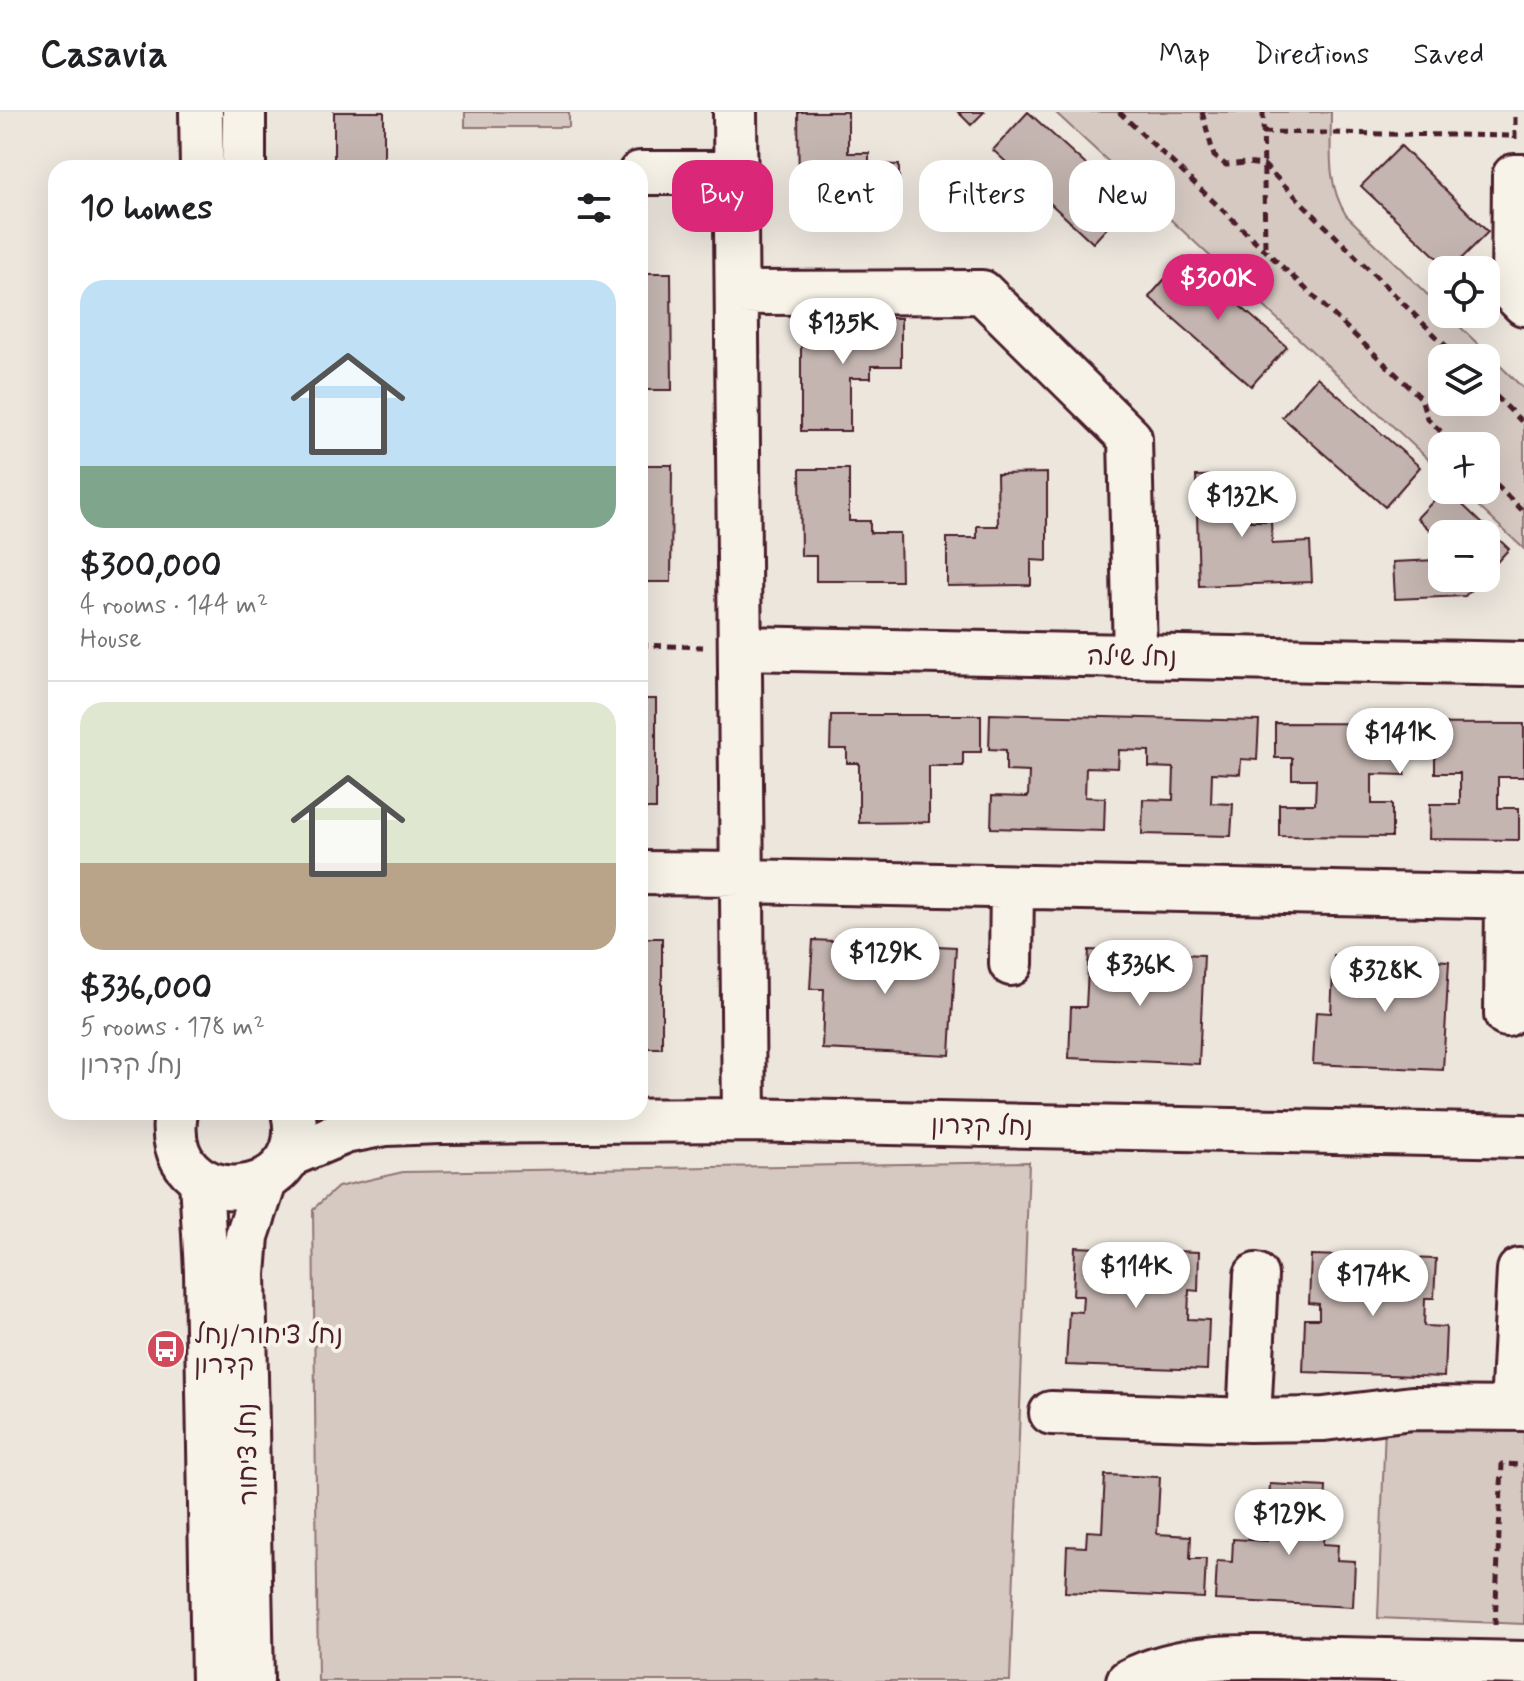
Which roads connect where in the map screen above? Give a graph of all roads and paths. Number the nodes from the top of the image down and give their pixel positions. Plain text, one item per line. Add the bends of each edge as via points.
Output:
1 (201, 112) edge
2 (244, 112) edge
3 (735, 112) edge
4 (1119, 112) edge
5 (1202, 112) edge
6 (1263, 112) edge
7 (1263, 132) junction
8 (1515, 136) dead end
9 (202, 160) edge
10 (244, 160) edge
11 (736, 160) edge
12 (1264, 165) junction
13 (648, 173) edge
14 (672, 173) edge
15 (1524, 176) edge
16 (736, 232) edge
17 (1265, 250) junction
18 (737, 293) junction
19 (1524, 304) edge
20 (1444, 344) edge
21 (1500, 400) edge
22 (1524, 424) edge
23 (1442, 432) edge
24 (1500, 489) edge
25 (1524, 512) edge
26 (648, 645) edge
27 (740, 648) junction
28 (1135, 656) junction
29 (1524, 664) edge
30 (648, 873) edge
31 (742, 878) junction
32 (1012, 887) junction
33 (1515, 897) edge
34 (1011, 964) dead end
35 (1506, 1015) dead end
36 (648, 1119) edge
37 (176, 1120) edge
38 (295, 1120) edge
39 (428, 1120) edge
40 (469, 1120) edge
41 (744, 1120) junction
42 (440, 1122) junction
43 (1524, 1136) edge
44 (277, 1168) junction
45 (201, 1179) junction
46 (1519, 1270) dead end
47 (1256, 1275) dead end
48 (1518, 1409) edge
49 (1051, 1413) dead end
50 (1249, 1420) junction
51 (1524, 1465) edge
52 (1489, 1667) edge
53 (213, 1681) edge
54 (252, 1681) edge
55 (1128, 1681) edge

1 - 9 street
2 - 10 street
3 - 11 street
4 - 17 path
5 - 12 path via 1214,156 1226,165
6 - 7 path
7 - 8 path
7 - 12 path
12 - 17 path
12 - 20 path
13 - 14 street
15 - 19 street via 1514,176 1513,293
16 - 18 street
17 - 23 path via 1421,398 1427,418
18 - 27 street
18 - 28 street via 982,292 1130,438
21 - 22 path
24 - 25 path
26 - 27 path
27 - 28 street, נחל שילה
27 - 31 street
28 - 29 street, נחל שילה
30 - 31 street
31 - 32 street
31 - 41 street
32 - 33 street
32 - 34 street
33 - 35 street
36 - 41 street, נחל קדרון
37 - 45 street via 175,1143
38 - 44 street, נחל ציחור
39 - 42 street, נחל קדרון
40 - 42 street, נחל קדרון
41 - 43 street, נחל קדרון
42 - 44 street, נחל קדרון via 345,1132
44 - 45 street, נחל קדרון via 239,1189
44 - 54 street, נחל ציחור via 247,1236 244,1274
45 - 53 street, נחל ציחור
46 - 48 street
47 - 50 street
48 - 50 street via 1412,1408 1324,1419
49 - 50 street
51 - 52 path via 1502,1464
52 - 55 street via 1255,1657 1169,1665

